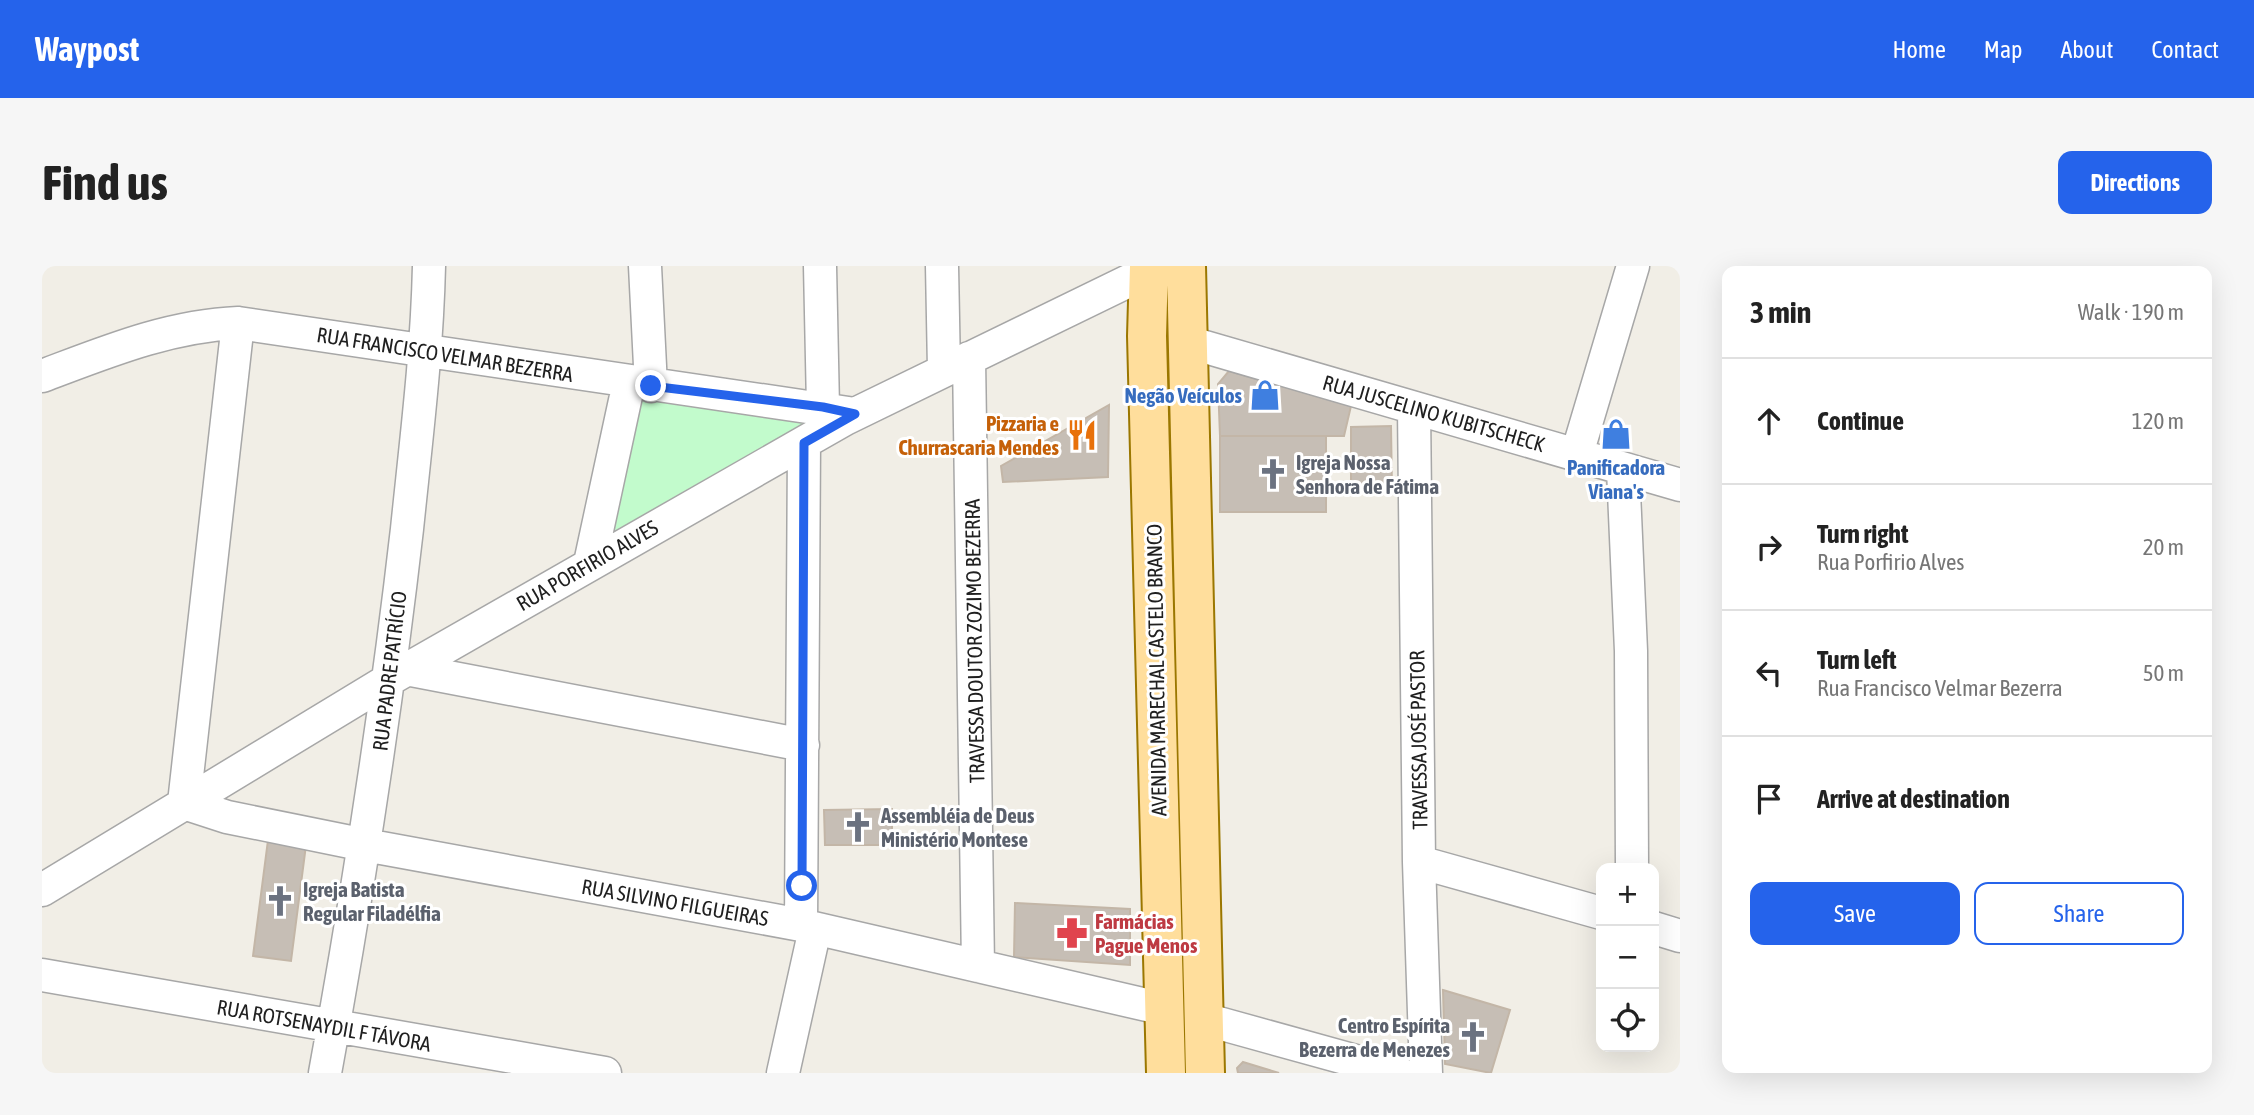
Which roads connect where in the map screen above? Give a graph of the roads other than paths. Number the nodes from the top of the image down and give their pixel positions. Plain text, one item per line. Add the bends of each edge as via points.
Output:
1 (429, 266) edge
2 (645, 266) edge
3 (820, 266) edge
4 (942, 266) edge
5 (1633, 266) edge
6 (1173, 268) edge
7 (238, 323) junction
8 (1188, 342) junction
9 (426, 351) junction
10 (957, 364) junction
11 (42, 376) edge
12 (640, 384) junction
13 (823, 407) junction
14 (1414, 408) junction
15 (855, 414) junction
16 (804, 443) junction
17 (1577, 454) junction
18 (1623, 469) junction
19 (1680, 485) edge
20 (590, 563) junction
21 (398, 674) junction
22 (803, 745) junction
23 (184, 803) junction
24 (365, 845) junction
25 (1419, 862) junction
26 (1632, 863) edge
27 (42, 890) edge
28 (1596, 912) edge
29 (808, 927) junction
30 (1659, 930) edge
31 (1680, 936) edge
32 (978, 966) junction
33 (42, 975) edge
34 (1164, 1009) junction
35 (1204, 1019) junction
36 (333, 1027) junction
37 (324, 1073) edge
38 (606, 1073) edge
39 (783, 1073) edge
40 (1166, 1073) edge
41 (1206, 1073) edge
42 (1399, 1073) edge
43 (1426, 1073) edge

1 - 9 street, RUA PADRE PATRÍCIO
2 - 12 street
3 - 13 street
4 - 10 street, TRAVESSA DOUTOR ZOZIMO BEZERRA
5 - 17 street
6 - 8 main road, AVENIDA MARECHAL CASTELO BRANCO
6 - 10 street, RUA PORFIRIO ALVES
6 - 34 main road, AVENIDA MARECHAL CASTELO BRANCO via 1147,336
7 - 9 street, RUA FRANCISCO VELMAR BEZERRA
7 - 11 street, RUA FRANCISCO VELMAR BEZERRA via 191,326 160,334
7 - 23 street
8 - 14 street, RUA JUSCELINO KUBITSCHECK
8 - 35 main road, AVENIDA MARECHAL CASTELO BRANCO
9 - 12 street, RUA FRANCISCO VELMAR BEZERRA
9 - 21 street, RUA PADRE PATRÍCIO
10 - 15 street, RUA PORFIRIO ALVES
10 - 32 street, TRAVESSA DOUTOR ZOZIMO BEZERRA
12 - 13 street, RUA FRANCISCO VELMAR BEZERRA
12 - 20 street
13 - 15 street, RUA FRANCISCO VELMAR BEZERRA
14 - 17 street, RUA JUSCELINO KUBITSCHECK
14 - 25 street, TRAVESSA JOSÉ PASTOR
15 - 16 street, RUA PORFIRIO ALVES
16 - 20 street, RUA PORFIRIO ALVES
16 - 22 street
17 - 18 street, RUA JUSCELINO KUBITSCHECK
18 - 19 street, RUA JUSCELINO KUBITSCHECK
18 - 26 street via 1632,651
20 - 21 street, RUA PORFIRIO ALVES
21 - 22 street
21 - 23 street, RUA PORFIRIO ALVES
21 - 24 street, RUA PADRE PATRÍCIO
22 - 29 street
23 - 24 street, RUA SILVINO FILGUEIRAS via 227,817
23 - 27 street, RUA PORFIRIO ALVES
24 - 29 street, RUA SILVINO FILGUEIRAS
24 - 36 street, RUA PADRE PATRÍCIO
25 - 28 street
25 - 43 street, TRAVESSA JOSÉ PASTOR
29 - 32 street, RUA SILVINO FILGUEIRAS
29 - 39 street
30 - 31 street
32 - 34 street, RUA SILVINO FILGUEIRAS
33 - 36 street, RUA ROTSENAYDIL F TÁVORA
34 - 40 main road, AVENIDA MARECHAL CASTELO BRANCO
35 - 41 main road, AVENIDA MARECHAL CASTELO BRANCO
35 - 42 street
36 - 37 street, RUA PADRE PATRÍCIO
36 - 38 street, RUA ROTSENAYDIL F TÁVORA

